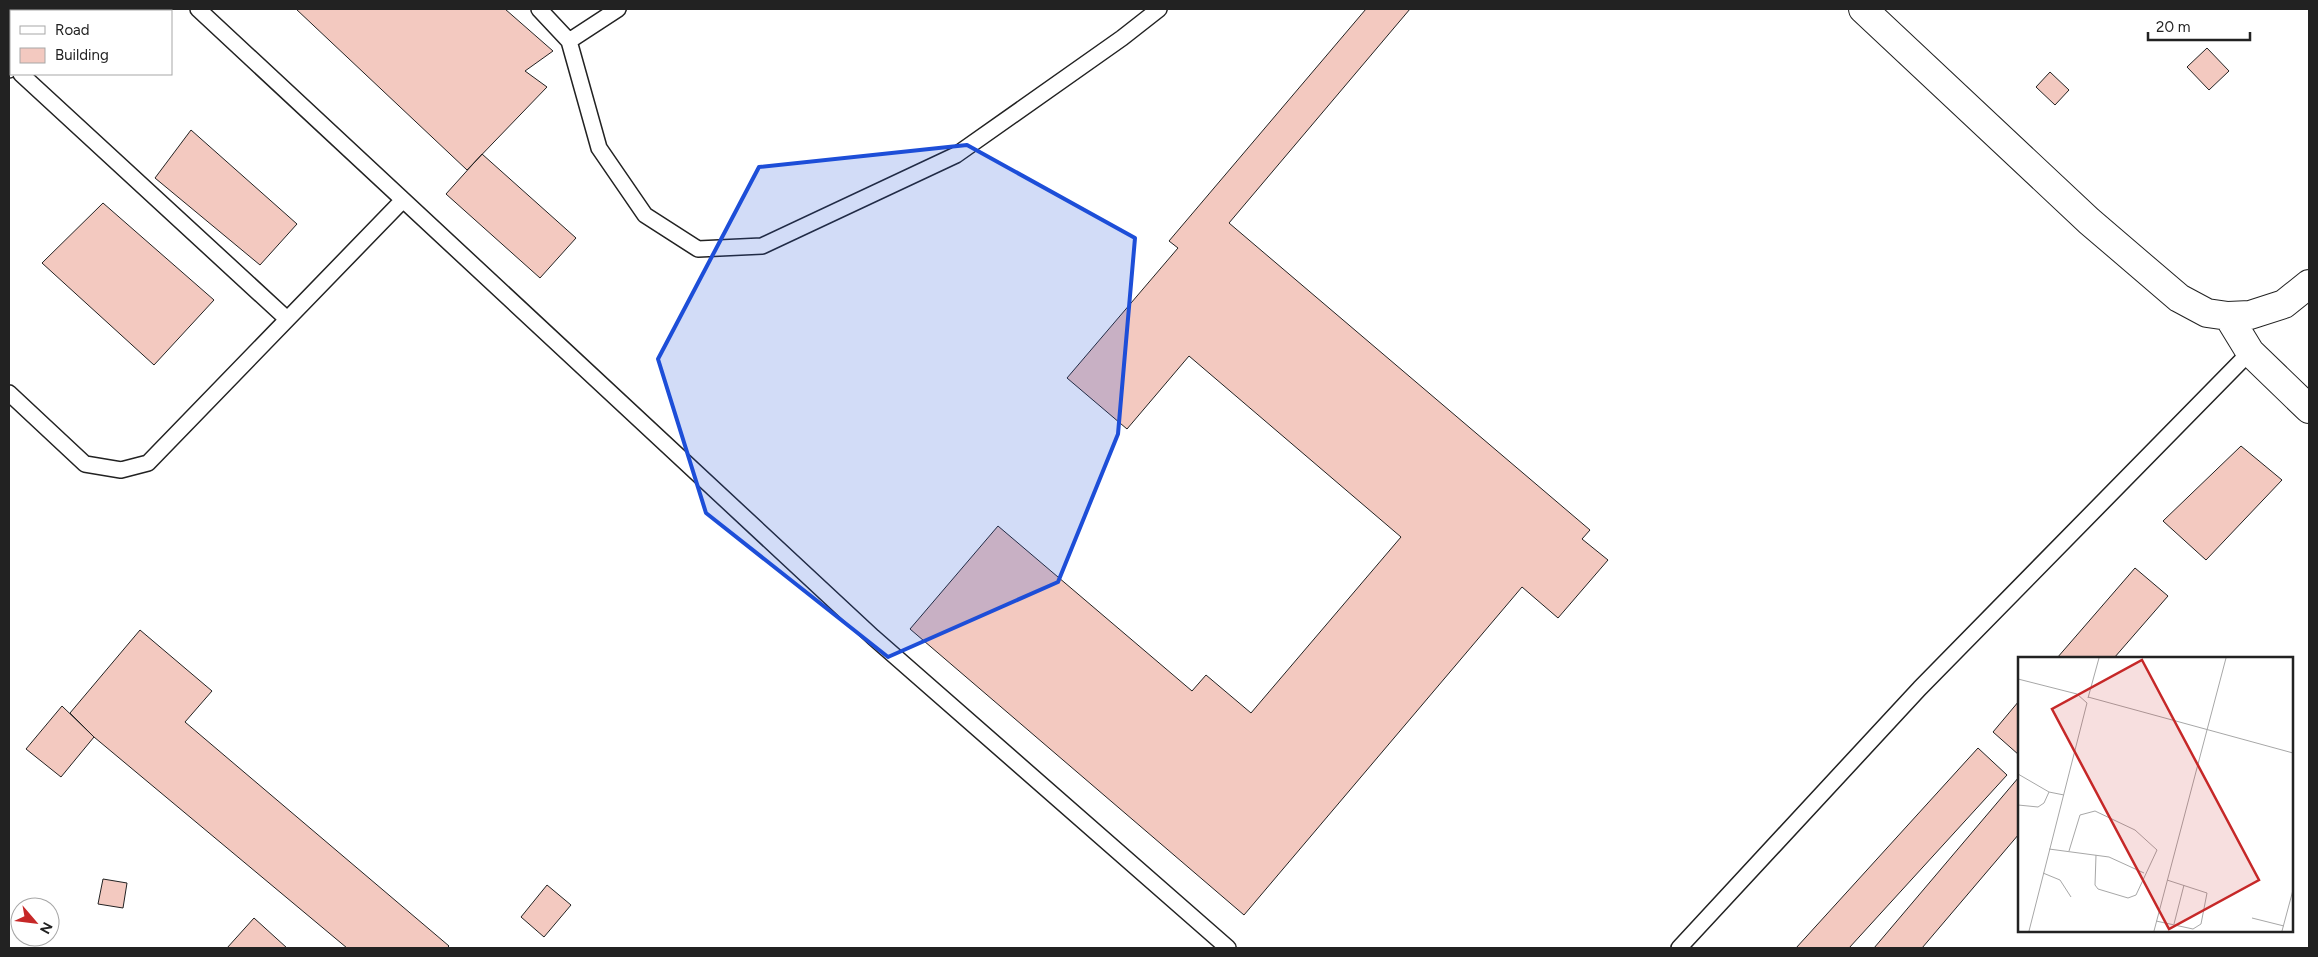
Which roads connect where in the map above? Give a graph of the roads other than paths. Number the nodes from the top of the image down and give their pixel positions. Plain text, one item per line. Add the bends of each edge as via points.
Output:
1 (198, 9) edge
2 (539, 9) edge
3 (618, 9) edge
4 (1159, 9) edge
5 (1862, 9) edge
6 (569, 41) junction
7 (22, 75) edge
8 (403, 200) junction
9 (2309, 284) edge
10 (2228, 316) junction
11 (287, 319) junction
12 (2250, 352) junction
13 (9, 393) edge
14 (2309, 409) edge
15 (1228, 948) edge
16 (1679, 948) edge

1 - 8 lane
2 - 6 lane
3 - 6 lane
4 - 6 lane via 956,155 762,246 698,249 645,215 599,148
5 - 10 street via 2089,221 2179,298 2206,313
7 - 11 lane
8 - 11 lane
8 - 15 lane via 873,637
9 - 10 street via 2284,304 2250,315
10 - 12 street
11 - 13 lane via 148,463 122,470 85,464
12 - 14 street
12 - 16 lane via 1920,688

